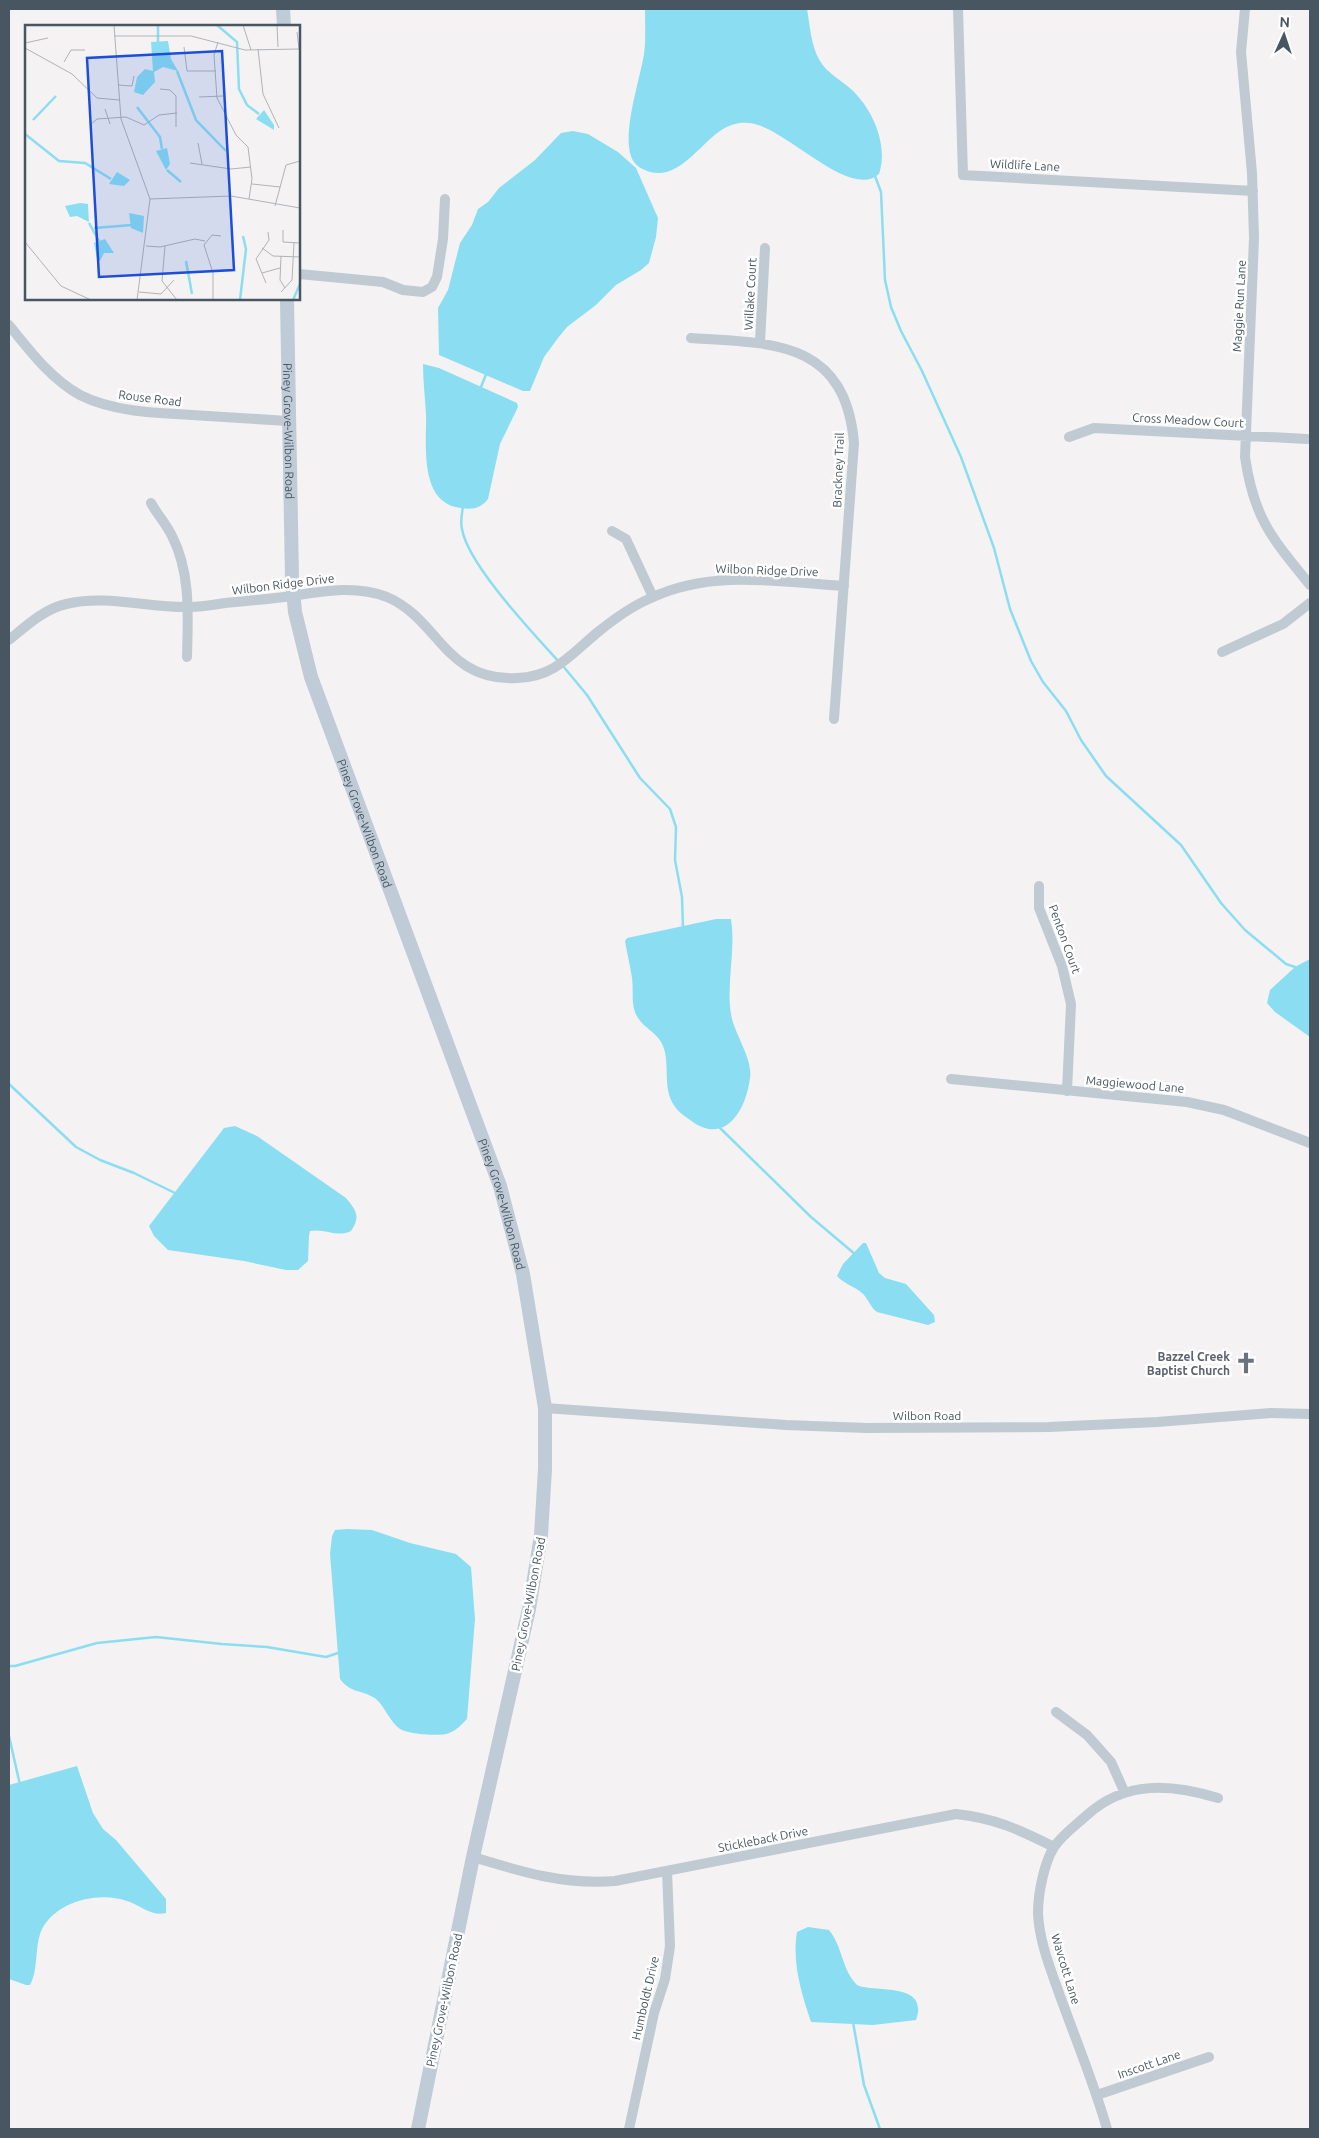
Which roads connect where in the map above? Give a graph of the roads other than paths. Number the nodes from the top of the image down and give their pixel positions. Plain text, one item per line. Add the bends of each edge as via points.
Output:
1 (283, 9) edge
2 (958, 9) edge
3 (1245, 9) edge
4 (284, 25) edge
5 (1252, 191) junction
6 (445, 199) dead end
7 (765, 248) dead end
8 (300, 274) edge
9 (287, 300) edge
10 (9, 325) edge
11 (690, 338) dead end
12 (760, 342) junction
13 (288, 422) junction
14 (1245, 436) junction
15 (1069, 437) dead end
16 (1307, 439) dead end
17 (150, 503) dead end
18 (612, 531) dead end
19 (1310, 585) edge
20 (844, 586) junction
21 (293, 596) junction
22 (653, 597) junction
23 (1310, 603) edge
24 (189, 608) junction
25 (9, 640) edge
26 (1222, 652) dead end
27 (187, 657) dead end
28 (834, 719) dead end
29 (1039, 886) dead end
30 (950, 1079) dead end
31 (1067, 1091) junction
32 (1310, 1143) edge
33 (545, 1408) junction
34 (1310, 1414) edge
35 (1056, 1712) dead end
36 (1124, 1791) junction
37 (1218, 1798) dead end
38 (1054, 1847) junction
39 (473, 1857) junction
40 (667, 1871) junction
41 (1209, 2056) dead end
42 (1097, 2095) junction
43 (418, 2129) edge
44 (629, 2129) edge
45 (1107, 2129) edge

1 - 4 street
2 - 5 street, Wildlife Lane via 963,175
3 - 5 street, Maggie Run Lane via 1241,52
5 - 14 street, Maggie Run Lane via 1254,265
6 - 8 street via 437,277 432,287 423,292 403,290 383,282
7 - 12 street, Willake Court
9 - 13 street, Piney Grove-Wilbon Road
10 - 13 street, Rouse Road via 58,380 99,403 154,412
11 - 12 street, Brackney Trail
12 - 20 street, Brackney Trail via 794,350 814,362 840,390 850,414 854,443
13 - 21 street, Piney Grove-Wilbon Road
14 - 15 street, Cross Meadow Court via 1094,428
14 - 16 street, Cross Meadow Court
14 - 19 street, Maggie Run Lane via 1248,479 1260,516 1277,545
17 - 24 street via 172,536 184,568
18 - 22 street via 626,539
20 - 22 street, Wilbon Ridge Drive via 745,579 711,580
20 - 28 street, Brackney Trail
21 - 22 street, Wilbon Ridge Drive via 345,590 388,598 416,618 461,663 482,674 508,679 531,677 552,670 618,616
21 - 24 street, Wilbon Ridge Drive
21 - 33 street, Piney Grove-Wilbon Road via 311,677 500,1186 524,1274
23 - 26 street via 1283,624
24 - 25 street, Wilbon Ridge Drive via 100,600 65,604 39,616
24 - 27 street
29 - 31 street, Penton Court via 1039,908 1062,966 1071,1004
30 - 31 street, Maggiewood Lane
31 - 32 street, Maggiewood Lane via 1205,1105
33 - 34 street, Wilbon Road via 867,1428 1058,1426 1157,1422 1271,1412
33 - 39 street, Piney Grove-Wilbon Road via 541,1535 529,1609
35 - 36 street via 1087,1735 1105,1755
36 - 37 street, Wavcott Lane via 1154,1787 1183,1789
36 - 38 street, Wavcott Lane via 1090,1812
38 - 40 street, Stickleback Drive via 1011,1826 956,1814
38 - 42 street, Wavcott Lane via 1041,1881 1038,1912 1043,1943
39 - 40 street, Stickleback Drive via 539,1877 585,1882 616,1881
39 - 43 street, Piney Grove-Wilbon Road
40 - 44 street, Humboldt Drive via 670,1946
41 - 42 street, Inscott Lane
42 - 45 street, Wavcott Lane

